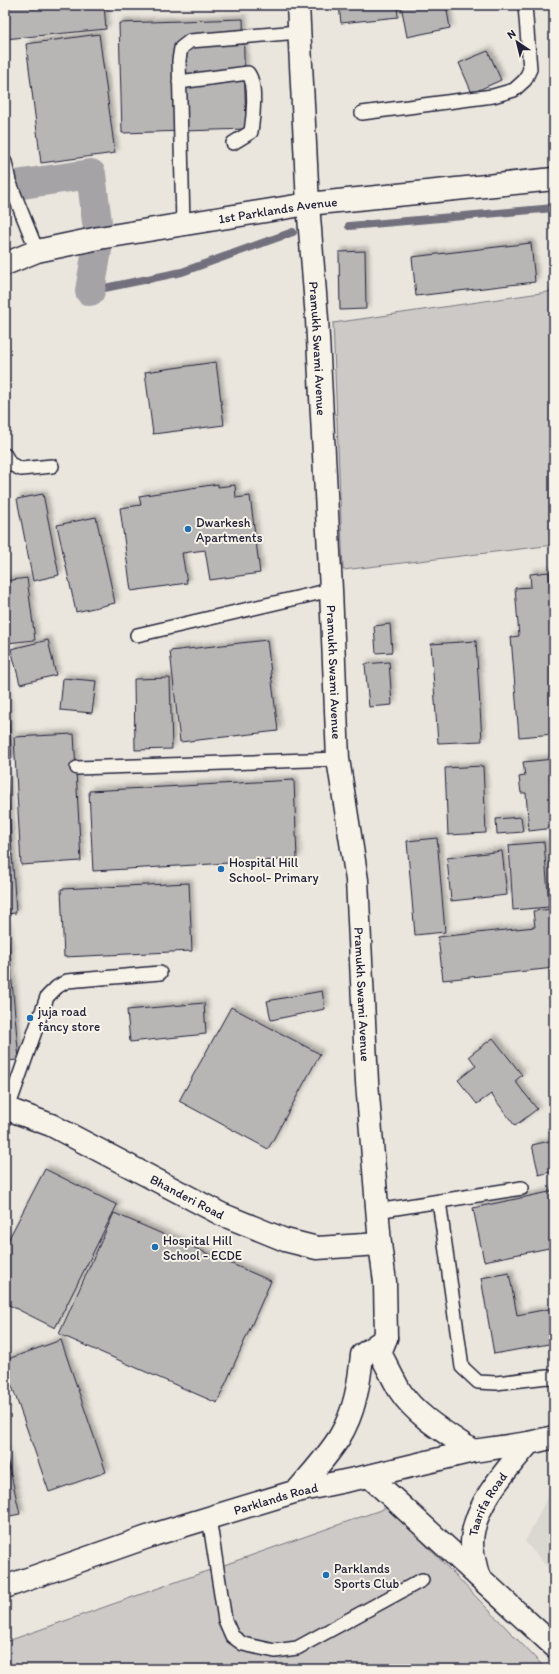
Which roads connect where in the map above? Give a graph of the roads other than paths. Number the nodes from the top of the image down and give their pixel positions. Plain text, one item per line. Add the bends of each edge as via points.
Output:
1 (298, 5) edge
2 (525, 5) edge
3 (299, 32) junction
4 (179, 82) junction
5 (362, 113) dead end
6 (233, 143) dead end
7 (5, 162) edge
8 (554, 179) edge
9 (308, 204) junction
10 (183, 224) junction
11 (37, 251) junction
12 (5, 264) edge
13 (5, 455) edge
14 (52, 466) dead end
15 (332, 590) junction
16 (137, 635) dead end
17 (338, 759) junction
18 (77, 768) dead end
19 (160, 973) dead end
20 (6, 1111) edge
21 (522, 1188) dead end
22 (439, 1201) junction
23 (377, 1211) junction
24 (380, 1244) junction
25 (386, 1338) junction
26 (554, 1379) edge
27 (554, 1437) edge
28 (529, 1443) junction
29 (473, 1451) junction
30 (369, 1476) junction
31 (297, 1491) junction
32 (209, 1518) junction
33 (478, 1576) junction
34 (422, 1580) dead end
35 (5, 1587) edge
36 (554, 1646) edge

1 - 3 street, Pramukh Swami Avenue
2 - 5 lane via 530,69 525,80 514,90 493,96
3 - 4 lane via 190,41 181,48
3 - 9 street, Pramukh Swami Avenue
4 - 6 lane via 248,73 252,77 251,132
4 - 10 lane
7 - 11 lane via 9,181
8 - 9 street, 1st Parklands Avenue
9 - 10 street, 1st Parklands Avenue
9 - 15 street, Pramukh Swami Avenue
10 - 11 street, 1st Parklands Avenue
11 - 12 street, 1st Parklands Avenue
13 - 14 lane via 10,464 21,469
15 - 16 lane
15 - 17 street, Pramukh Swami Avenue
17 - 18 lane
17 - 23 street, Pramukh Swami Avenue via 357,880 367,1082
19 - 20 lane via 67,981 57,987 47,997
20 - 24 street, Bhanderi Road via 51,1125 221,1214 284,1240 317,1248
21 - 22 lane
22 - 23 lane
22 - 26 lane via 462,1367 478,1382 496,1383 547,1377
23 - 24 street, Pramukh Swami Avenue
24 - 25 street, Pramukh Swami Avenue via 385,1282
25 - 29 street, Pramukh Swami Avenue via 380,1353 401,1392 417,1410
25 - 31 street via 362,1355 358,1388 351,1413 339,1438
27 - 28 street, Parklands Road
28 - 29 street, Parklands Road
28 - 33 street, Taarifa Road via 490,1493 477,1518 472,1542
29 - 30 street, Parklands Road
30 - 31 street, Parklands Road
30 - 33 street
31 - 32 street, Parklands Road
32 - 34 lane via 225,1620 232,1636 244,1644 275,1650 297,1648
32 - 35 street, Parklands Road
33 - 36 street

